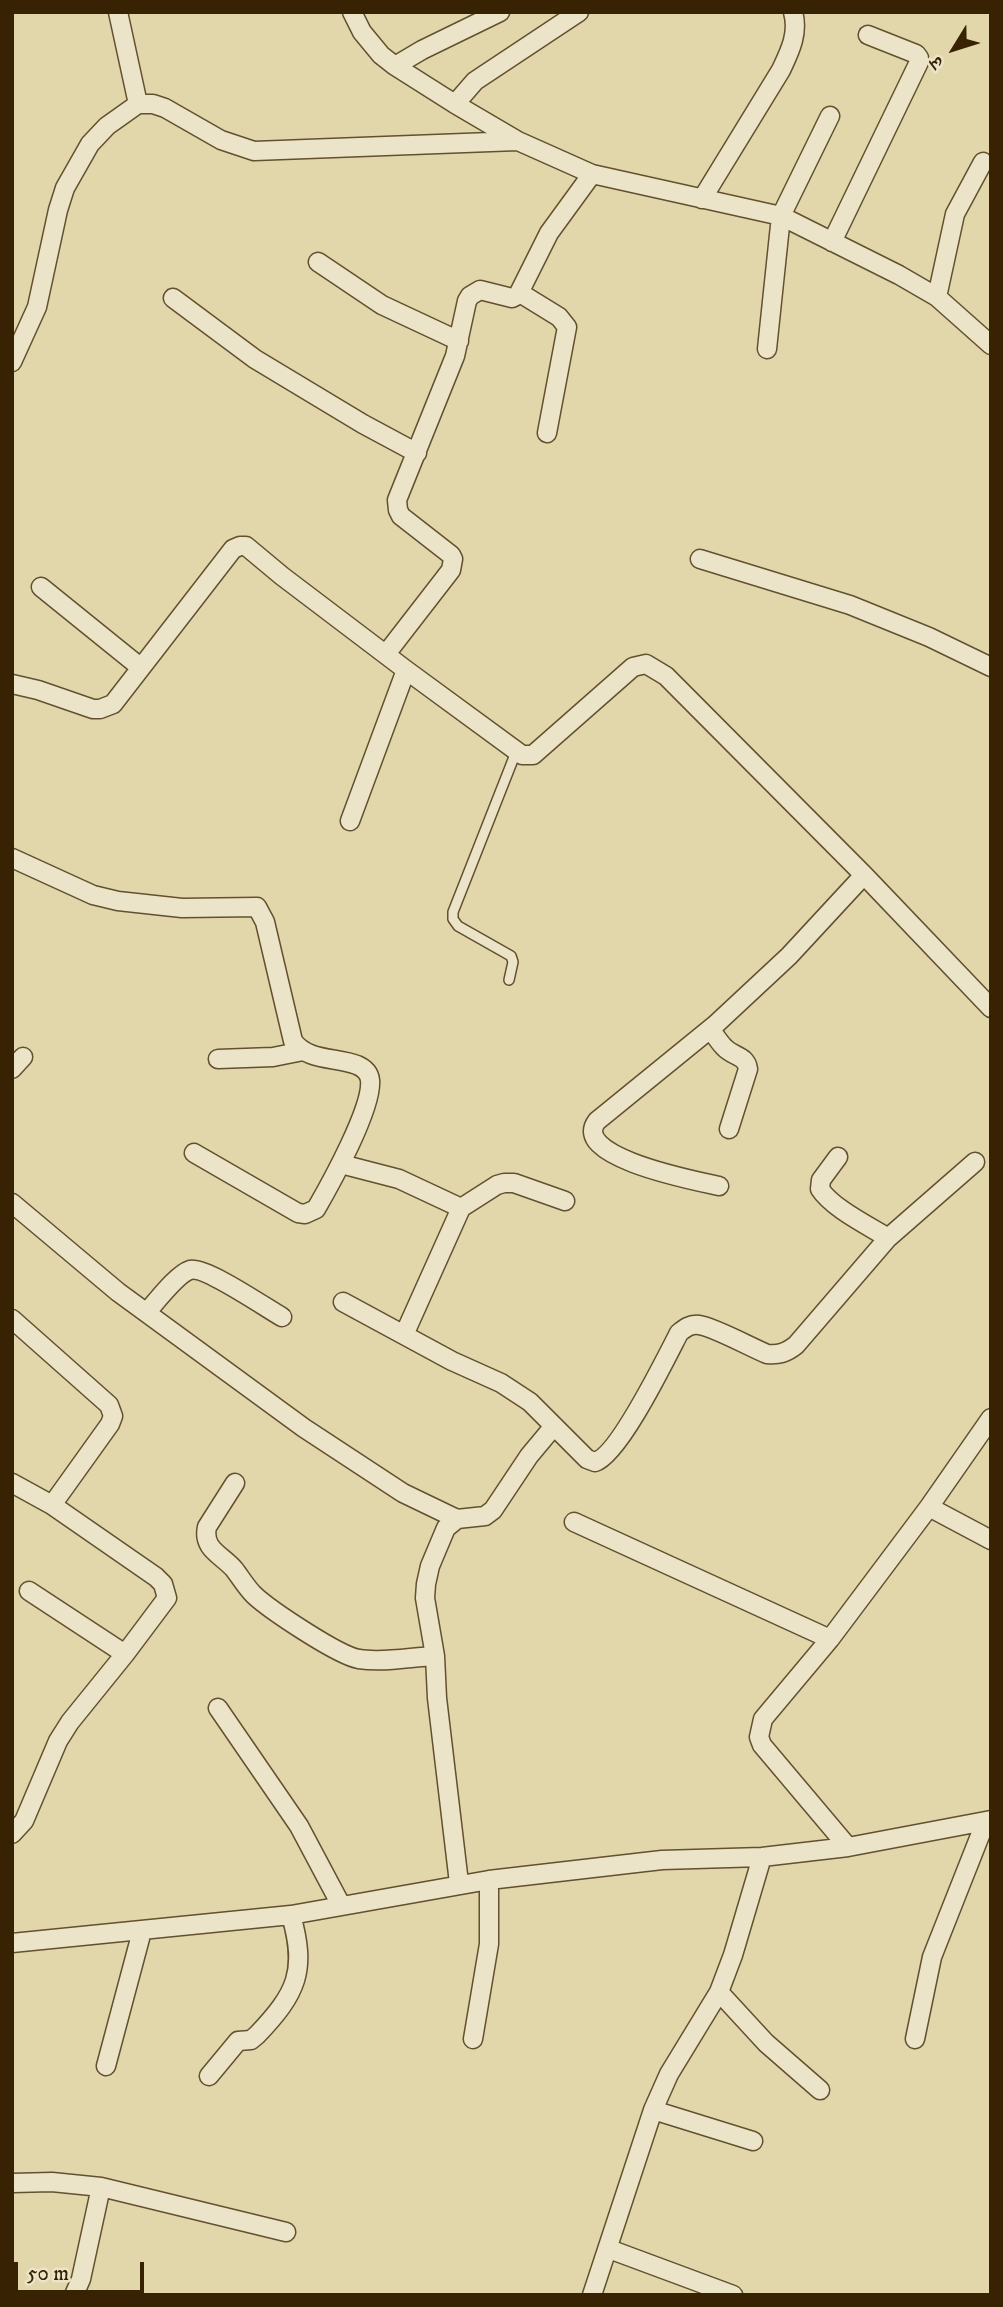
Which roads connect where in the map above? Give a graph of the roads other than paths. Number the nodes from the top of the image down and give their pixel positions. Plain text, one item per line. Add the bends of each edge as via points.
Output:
1 (118, 12) edge
2 (352, 12) edge
3 (500, 12) edge
4 (579, 12) edge
5 (793, 12) edge
6 (868, 34) dead end
7 (395, 66) junction
8 (138, 104) junction
9 (455, 104) junction
10 (830, 116) dead end
11 (518, 141) junction
12 (984, 162) dead end
13 (592, 174) junction
14 (702, 199) junction
15 (780, 216) junction
16 (832, 242) junction
17 (318, 262) dead end
18 (520, 293) junction
19 (173, 298) dead end
20 (937, 298) junction
21 (459, 341) junction
22 (991, 345) edge
23 (767, 349) dead end
24 (12, 362) edge
25 (547, 433) dead end
26 (417, 453) junction
27 (701, 559) dead end
28 (41, 587) dead end
29 (386, 654) junction
30 (141, 667) junction
31 (991, 667) edge
32 (405, 670) junction
33 (12, 684) edge
34 (516, 752) junction
35 (350, 821) dead end
36 (12, 858) edge
37 (864, 875) junction
38 (509, 980) dead end
39 (991, 1008) edge
40 (710, 1029) junction
41 (303, 1051) junction
42 (218, 1059) dead end
43 (729, 1129) dead end
44 (194, 1153) dead end
45 (838, 1157) dead end
46 (975, 1163) dead end
47 (341, 1164) junction
48 (719, 1186) dead end
49 (565, 1201) dead end
50 (12, 1203) edge
51 (461, 1208) junction
52 (888, 1238) junction
53 (343, 1302) dead end
54 (147, 1312) junction
55 (282, 1317) dead end
56 (12, 1319) edge
57 (404, 1335) junction
58 (991, 1418) edge
59 (554, 1426) junction
60 (12, 1483) edge
61 (235, 1483) dead end
62 (52, 1505) junction
63 (929, 1507) junction
64 (457, 1519) junction
65 (574, 1522) dead end
66 (991, 1540) edge
67 (30, 1591) dead end
68 (830, 1639) junction
69 (125, 1654) junction
70 (435, 1656) junction
71 (218, 1708) dead end
72 (988, 1821) edge
73 (12, 1834) edge
74 (848, 1847) junction
75 (762, 1857) junction
76 (489, 1880) junction
77 (459, 1883) junction
78 (341, 1905) junction
79 (291, 1915) junction
80 (142, 1931) junction
81 (12, 1943) edge
82 (719, 1992) junction
83 (472, 2039) dead end
84 (915, 2039) dead end
85 (106, 2066) dead end
86 (209, 2076) dead end
87 (820, 2090) dead end
88 (653, 2110) junction
89 (752, 2141) dead end
90 (12, 2183) edge
91 (101, 2187) junction
92 (286, 2232) dead end
93 (609, 2249) junction
94 (74, 2295) edge
95 (592, 2295) edge
96 (733, 2295) edge

1 - 8 street
2 - 7 street via 362,32
3 - 7 street
4 - 9 street via 475,81
5 - 14 street via 797,24 792,48
6 - 16 street via 915,54 919,62
7 - 9 street
8 - 11 street via 165,107 221,140 254,150
8 - 24 street via 107,126 76,164 58,211 37,307
9 - 11 street
10 - 15 street
11 - 13 street
12 - 20 street via 955,214
13 - 14 street
13 - 18 street via 549,233
14 - 15 street
15 - 16 street
15 - 23 street
16 - 20 street
17 - 21 street via 382,306
18 - 21 street via 512,298 475,292 467,301
18 - 25 street via 567,327
19 - 26 street via 255,359
20 - 22 street
21 - 26 street
26 - 29 street via 399,492 398,510 451,555 453,564
27 - 31 street via 850,605
28 - 30 street
29 - 30 street via 246,546 240,546 233,549
29 - 32 street
30 - 33 street via 119,699 100,709
32 - 34 street
32 - 35 street
34 - 37 street via 533,755 633,667 646,664 666,676
34 - 38 lane via 453,912 458,926 511,956
36 - 41 street via 93,895 118,901 182,908 257,907 265,922 291,1035
37 - 39 street
37 - 40 street via 789,956
40 - 43 street via 725,1048 745,1059 748,1069
40 - 48 street via 597,1121 591,1132 601,1146 648,1170
41 - 42 street
41 - 47 street via 357,1065 369,1076 369,1094
44 - 47 street via 305,1214 316,1209
45 - 52 street via 821,1180 820,1189
46 - 52 street
47 - 51 street via 399,1179
49 - 51 street via 504,1183
50 - 54 street
51 - 57 street
52 - 59 street via 787,1352 766,1354 702,1326 685,1328 647,1394 600,1460 587,1459
53 - 57 street
54 - 55 street via 180,1276 194,1270
54 - 64 street via 304,1428 403,1493
56 - 62 street via 112,1411 110,1424
57 - 59 street via 501,1383 530,1402
58 - 63 street
59 - 64 street via 493,1510 485,1516
60 - 62 street
61 - 70 street via 205,1535 209,1547 269,1608 358,1659
62 - 69 street via 163,1584 167,1598
63 - 66 street
63 - 68 street
64 - 70 street via 446,1528 426,1584
65 - 68 street
67 - 69 street
68 - 74 street via 763,1719 759,1737
69 - 73 street via 69,1722 24,1821
70 - 77 street
71 - 78 street via 299,1825
72 - 74 street
72 - 84 street via 932,1956
74 - 75 street
75 - 76 street via 662,1860
75 - 82 street
76 - 77 street
76 - 83 street via 489,1944
77 - 78 street
78 - 79 street
79 - 80 street
79 - 86 street via 299,1963 289,1994 257,2035 238,2041
80 - 81 street
80 - 85 street
82 - 87 street via 766,2043
82 - 88 street via 669,2074
88 - 89 street
88 - 93 street
90 - 91 street
91 - 92 street
91 - 94 street
93 - 95 street
93 - 96 street

